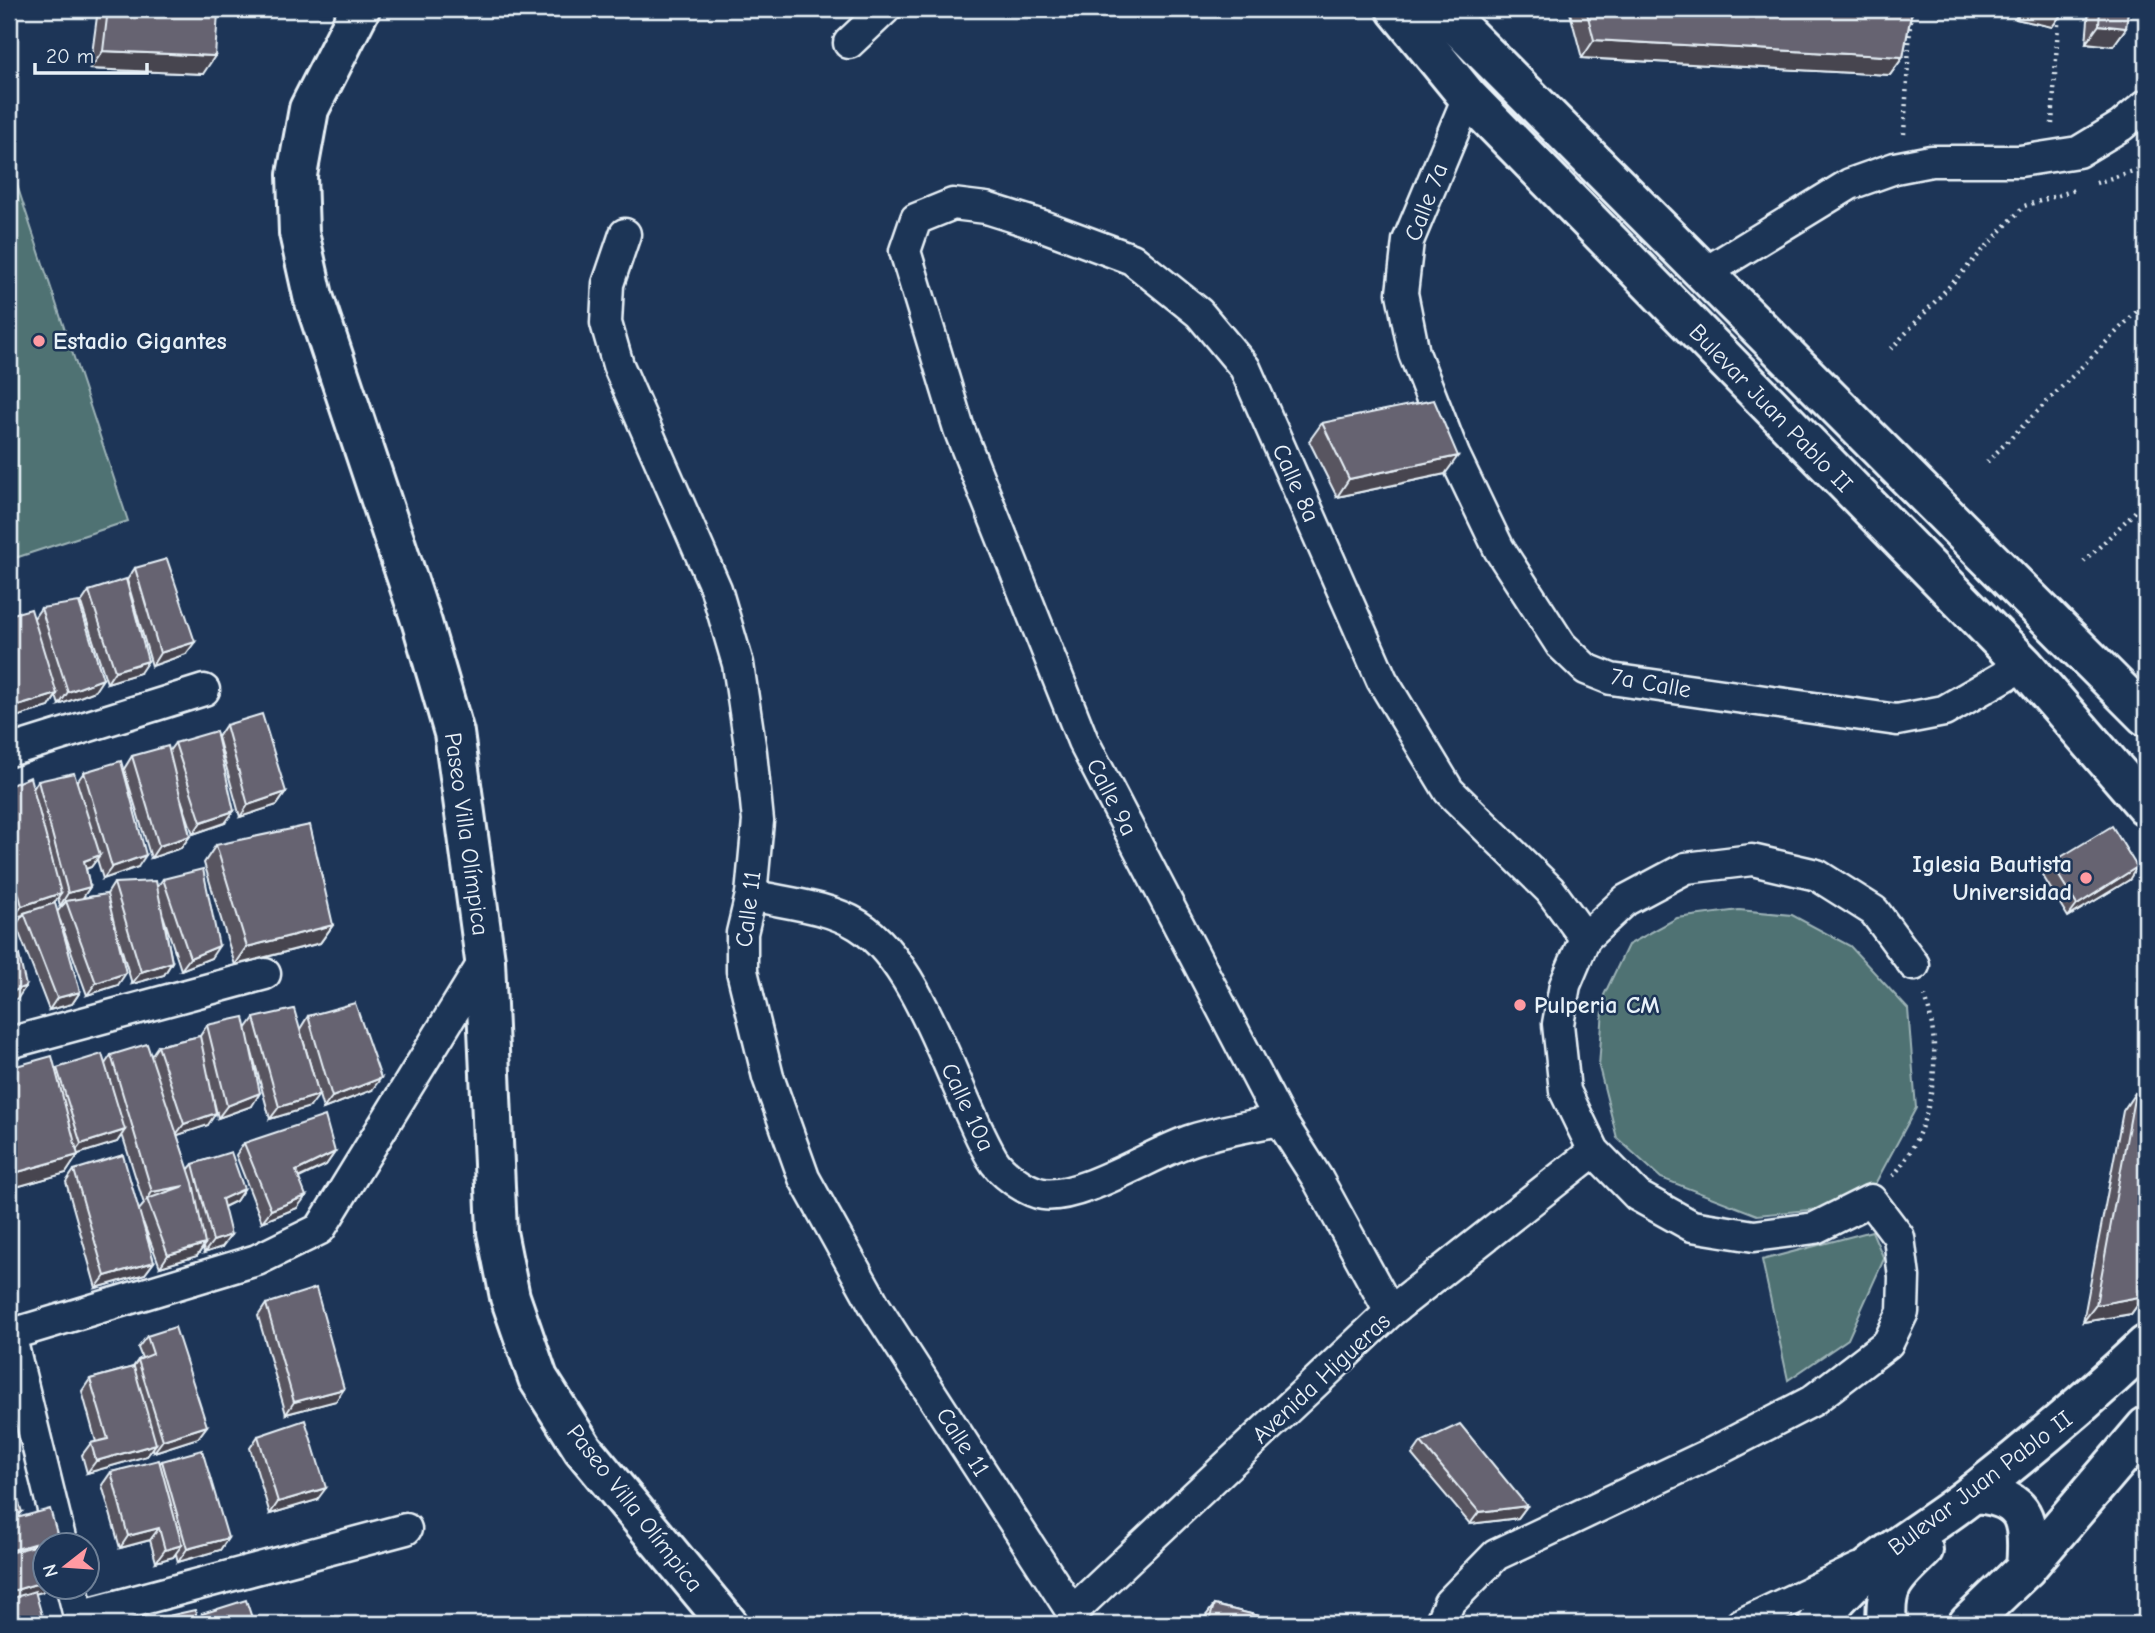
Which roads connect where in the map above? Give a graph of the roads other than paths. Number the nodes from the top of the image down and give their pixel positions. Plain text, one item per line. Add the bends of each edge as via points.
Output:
1 (360, 9) edge
2 (886, 9) edge
3 (1396, 9) edge
4 (1441, 9) edge
5 (849, 43) dead end
6 (1468, 97) junction
7 (2146, 105) edge
8 (625, 234) dead end
9 (905, 251) joint
10 (1703, 274) junction
11 (1414, 353) joint
12 (2024, 665) junction
13 (204, 690) dead end
14 (2146, 716) edge
15 (9, 751) edge
16 (2146, 806) edge
17 (751, 895) junction
18 (1585, 938) junction
19 (485, 960) junction
20 (1914, 965) road end
21 (265, 974) dead end
22 (9, 1043) edge
23 (1280, 1120) junction
24 (1594, 1151) junction
25 (1390, 1312) junction
26 (9, 1333) edge
27 (2146, 1345) edge
28 (2146, 1427) edge
29 (1975, 1493) junction
30 (1939, 1518) junction
31 (407, 1529) dead end
32 (59, 1532) edge
33 (1877, 1560) junction
34 (2026, 1568) junction
35 (76, 1602) edge
36 (1073, 1618) edge
37 (80, 1620) edge
38 (728, 1624) edge
39 (1440, 1624) edge
40 (1741, 1624) edge
41 (1818, 1624) edge
42 (1886, 1624) edge
43 (1968, 1624) edge

1 - 19 main road, Paseo Villa Olímpica via 309,109 297,175 299,233 313,296 418,610 454,733
2 - 5 street
3 - 6 main road, Bulevar Juan Pablo II
4 - 10 main road, Bulevar Juan Pablo II
6 - 11 street, Calle 7a via 1408,241 1402,293
6 - 12 main road, Bulevar Juan Pablo II
7 - 10 street via 2078,152 2020,161 1931,161 1850,184
8 - 17 street, Calle 11 via 608,284 606,323 618,365 716,589 738,664 758,821
9 - 18 street, Calle 8a via 916,219 953,204 986,208 1132,259 1199,313 1245,368 1382,680 1449,791 1550,890
9 - 23 street, Calle 9a via 959,429 1083,741
10 - 14 main road, Bulevar Juan Pablo II
11 - 12 street, 7a Calle via 1454,455 1499,549 1561,645 1586,669 1624,681 1897,719 1944,711
12 - 16 main road, Bulevar Juan Pablo II
13 - 15 street
17 - 23 street, Calle 10a via 839,915 880,943 912,987 993,1160 1017,1182 1043,1194 1073,1191 1191,1140
17 - 36 street, Calle 11 via 742,933 742,971 768,1077 804,1178 876,1308
18 - 20 street via 1626,900 1686,869 1752,860 1817,875 1874,911
18 - 24 street via 1565,985 1558,1024 1565,1091
19 - 26 street via 320,1229 257,1261
19 - 38 main road, Paseo Villa Olímpica via 497,1232 510,1297 538,1378 583,1449
21 - 22 street
23 - 25 street, Calle 9a
24 - 25 street, Avenida Higueras
24 - 39 street via 1638,1196 1692,1226 1754,1236 1815,1228 1871,1200 1899,1237 1903,1312 1888,1343 1812,1401 1496,1555 1449,1603
25 - 36 street, Avenida Higueras
26 - 32 street
27 - 29 main road, Bulevar Juan Pablo II
28 - 34 main road
29 - 30 main road, Bulevar Juan Pablo II
29 - 34 main road via 2002,1495 2017,1509 2029,1532
30 - 33 main road, Bulevar Juan Pablo II
30 - 42 main road via 1930,1544 1890,1582
31 - 37 street
33 - 40 street
33 - 41 main road, Bulevar Juan Pablo II
34 - 43 main road
35 - 37 street

